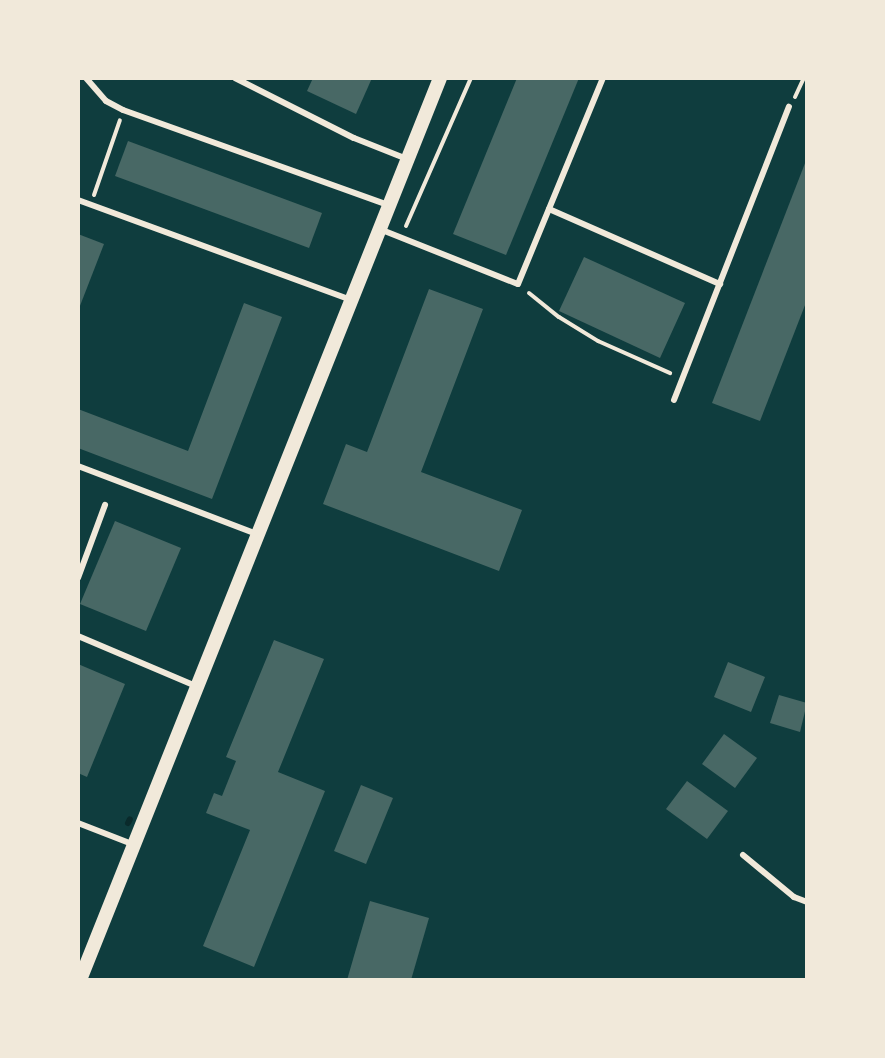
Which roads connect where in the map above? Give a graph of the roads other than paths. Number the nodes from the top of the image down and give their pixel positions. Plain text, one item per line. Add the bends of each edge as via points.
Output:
1 (86, 78) edge
2 (235, 78) edge
3 (440, 78) edge
4 (603, 78) edge
5 (789, 107) road end
6 (407, 159) junction
7 (78, 200) edge
8 (389, 205) junction
9 (549, 209) junction
10 (380, 229) junction
11 (720, 284) junction
12 (351, 300) junction
13 (674, 400) dead end
14 (78, 466) edge
15 (105, 505) dead end
16 (257, 534) junction
17 (78, 578) edge
18 (78, 636) edge
19 (196, 686) junction
20 (78, 823) edge
21 (132, 844) junction
22 (743, 855) dead end
23 (807, 902) edge
24 (80, 980) edge

1 - 8 lane via 106,101 123,110
2 - 6 lane
3 - 6 street
4 - 9 lane
5 - 11 lane
6 - 8 street
7 - 12 lane
8 - 10 street
9 - 10 lane via 518,284
9 - 11 lane
10 - 12 street
11 - 13 lane
12 - 16 street
14 - 16 lane
15 - 17 lane
16 - 19 street
18 - 19 lane
19 - 21 street
20 - 21 lane
21 - 24 street
22 - 23 lane

